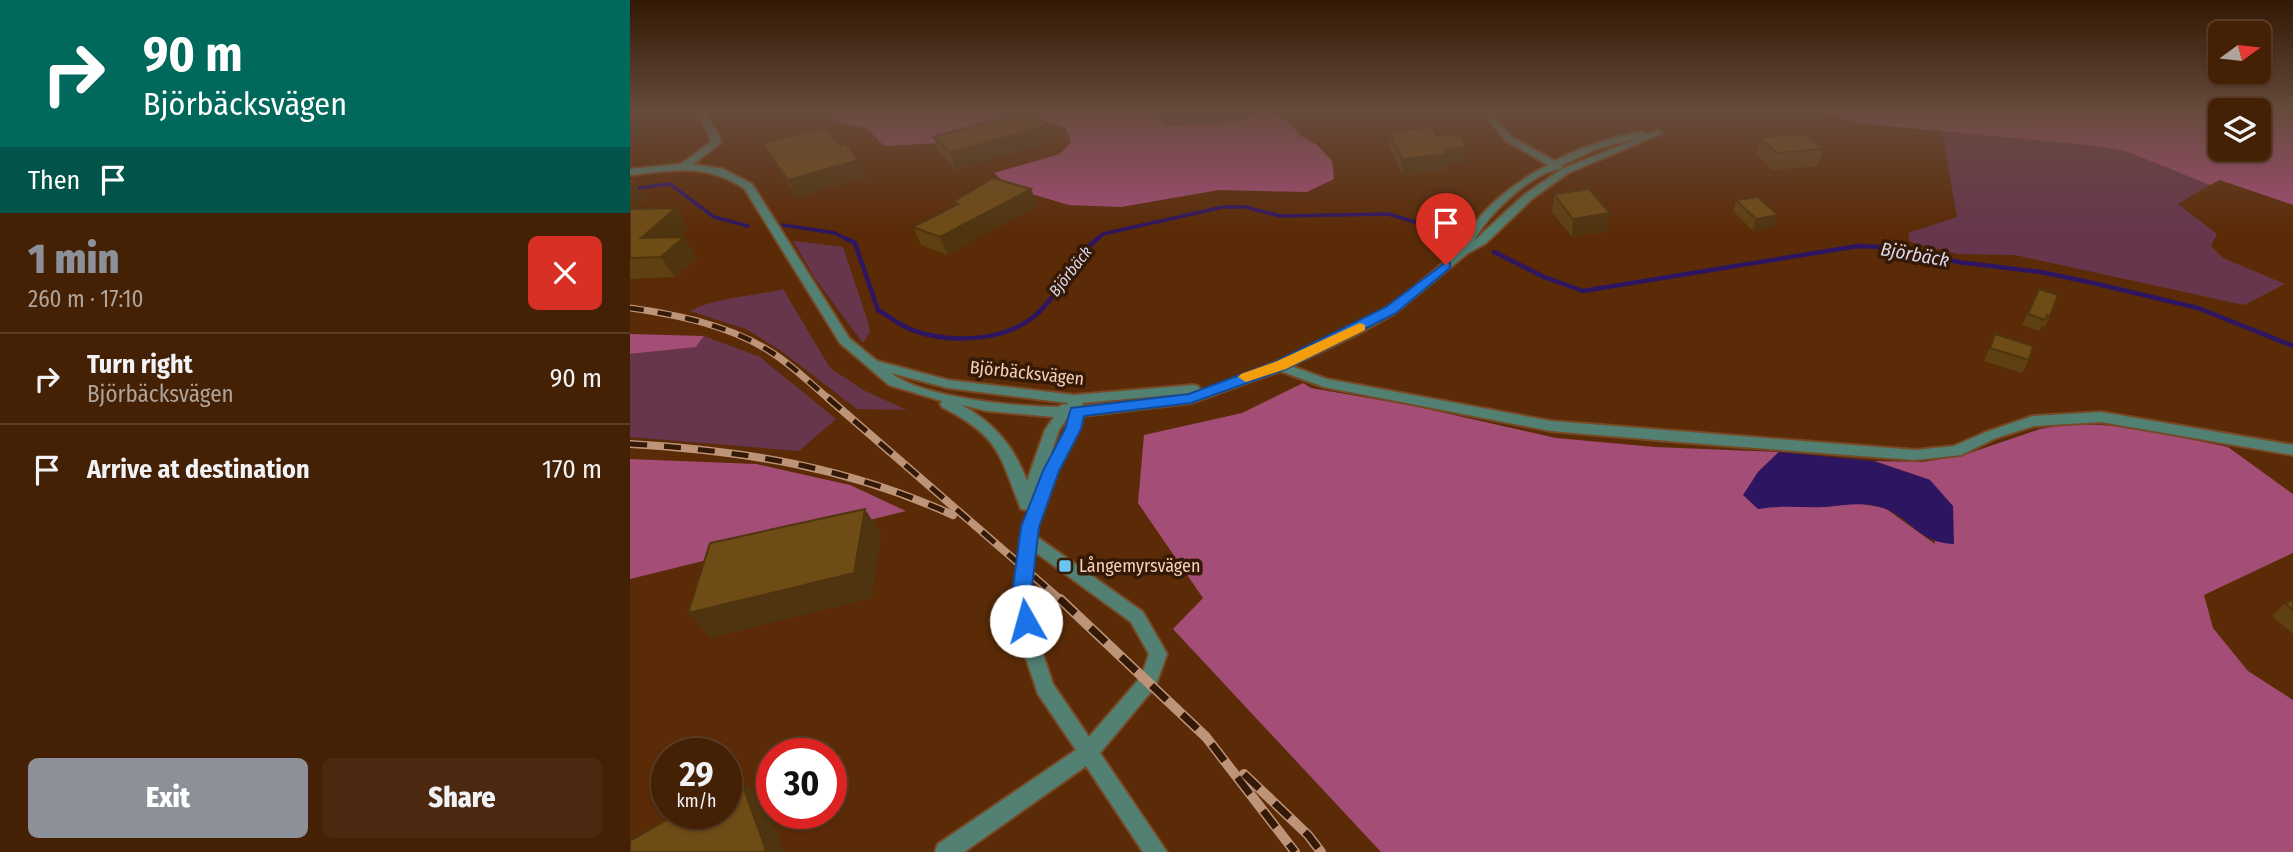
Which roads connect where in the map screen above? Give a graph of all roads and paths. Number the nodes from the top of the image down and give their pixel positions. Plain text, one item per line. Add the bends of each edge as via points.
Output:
1 (705, 151) edge
2 (1529, 151) edge
3 (1589, 151) edge
4 (1615, 151) edge
5 (1552, 164) junction
6 (681, 168) junction
7 (1565, 171) junction
8 (630, 172) edge
9 (1464, 251) junction
10 (868, 362) junction
11 (1280, 366) junction
12 (924, 393) junction
13 (1071, 408) junction
14 (2293, 450) edge
15 (1026, 503) junction
16 (1029, 533) junction
17 (1087, 753) junction
18 (946, 852) edge
19 (1156, 852) edge

1 - 6 street
2 - 5 street
3 - 5 street, Björbäcksvägen
4 - 7 street, Björbäcksvägen
5 - 7 street
5 - 9 street, Björbäcksvägen via 1490,212 1468,235
6 - 8 street, Björbäcksvägen
6 - 10 street, Björbäcksvägen via 711,166 748,186 844,340
7 - 9 street, Björbäcksvägen
9 - 11 street, Björbäcksvägen via 1391,310
10 - 12 street, Björbäcksvägen via 894,382
10 - 13 street, Björbäcksvägen via 948,384
11 - 13 street, Björbäcksvägen via 1191,398
11 - 14 street via 1324,383 1537,424 1647,435 1915,455 1956,451 2033,421 2101,417
12 - 13 street, Björbäcksvägen via 988,407
12 - 15 street via 974,417 999,441 1016,467
13 - 15 street via 1052,430
13 - 16 street via 1073,429 1051,471
15 - 16 street
16 - 17 street via 1021,595 1031,646 1045,688
16 - 17 street via 1137,617 1157,654 1149,681
17 - 18 street
17 - 19 street

